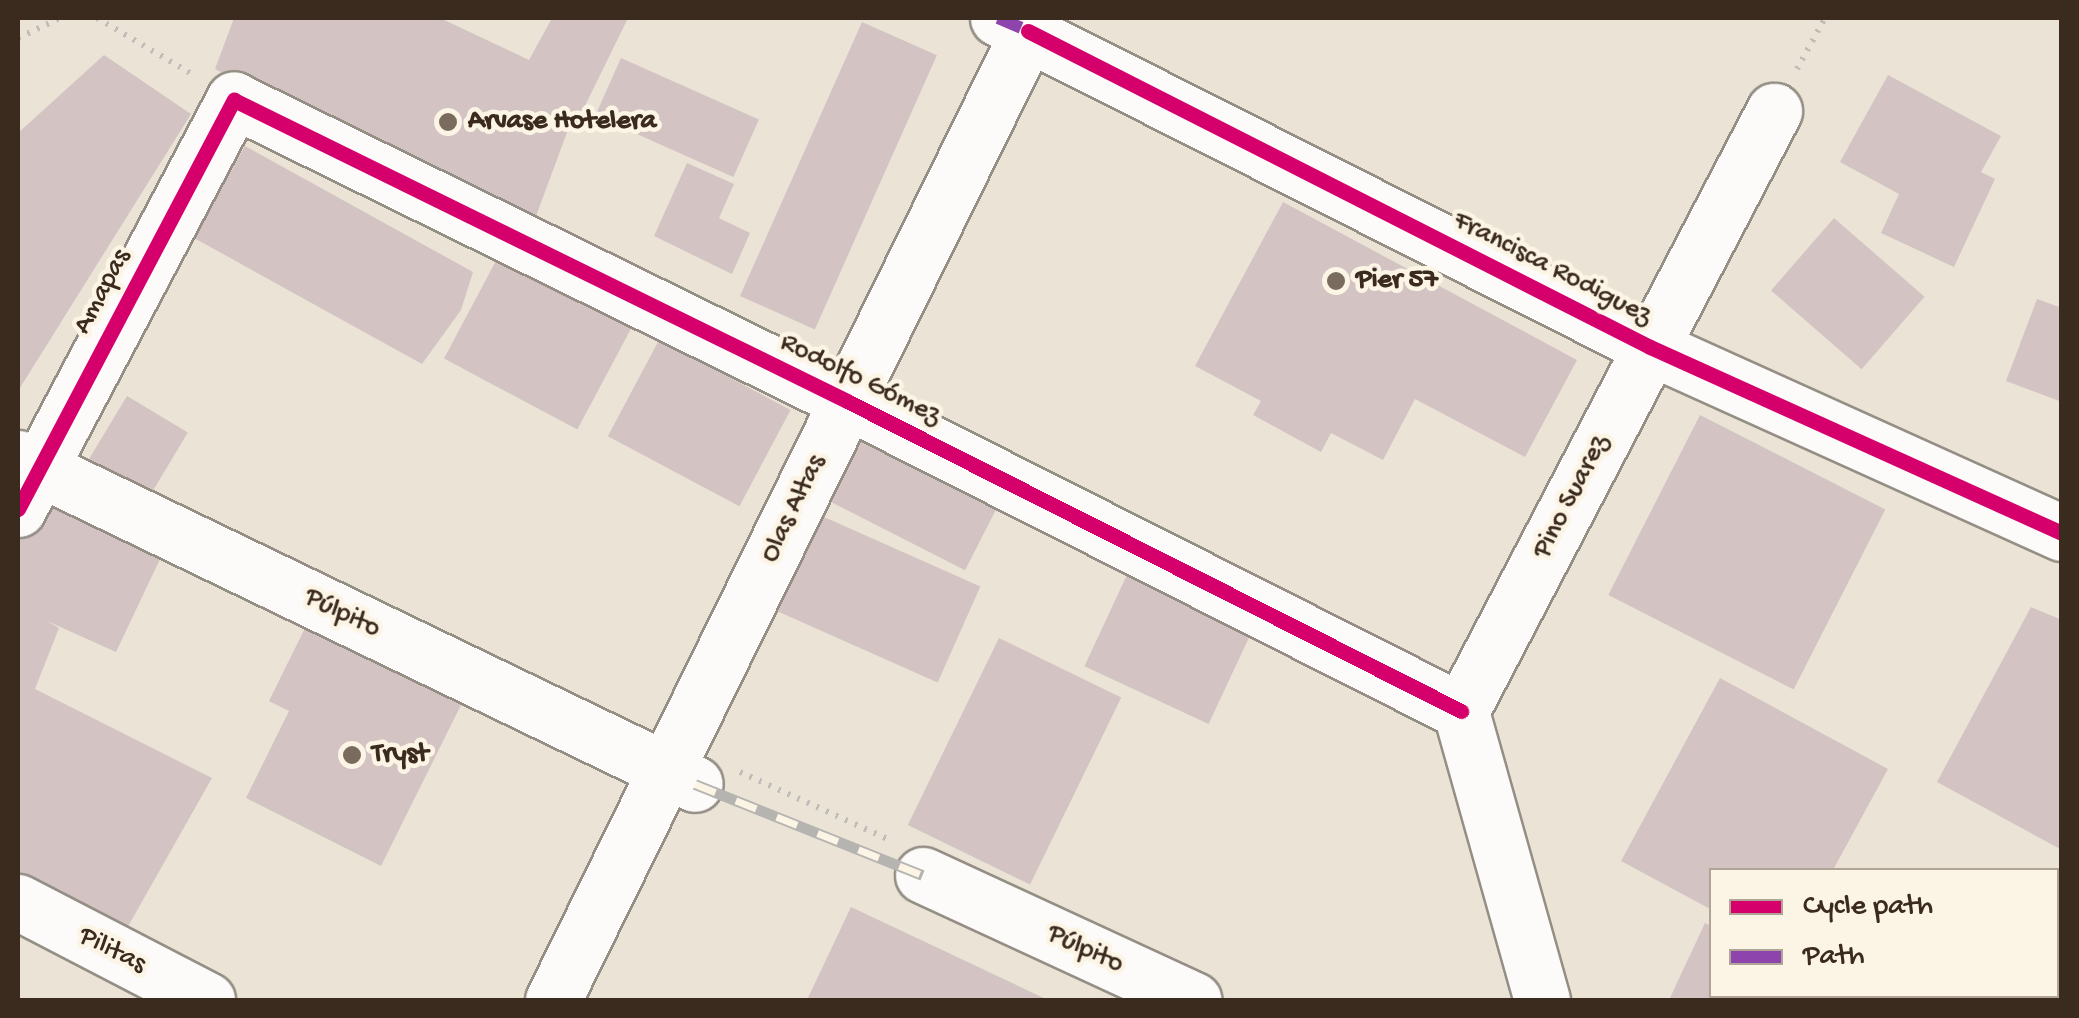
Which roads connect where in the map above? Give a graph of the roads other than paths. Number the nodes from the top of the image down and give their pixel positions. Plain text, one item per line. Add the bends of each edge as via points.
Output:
1 (1020, 22) edge
2 (234, 100) joint
3 (1774, 111) road end
4 (1650, 347) junction
5 (847, 400) junction
6 (24, 478) edge
7 (2062, 534) edge
8 (1461, 710) junction
9 (680, 777) junction
10 (922, 875) road end
11 (18, 902) edge
12 (207, 1000) edge
13 (553, 1000) edge
14 (1193, 1000) edge
15 (1542, 1000) edge

1 - 4 street, Francisca Rodiguez
1 - 5 street, Olas Altas
2 - 5 street, Rodolfo Gómez
2 - 6 street, Amapas
3 - 4 street, Pino Suarez
4 - 7 street, Francisca Rodiguez
4 - 8 street, Pino Suarez
5 - 8 street, Rodolfo Gómez
5 - 9 street, Olas Altas
6 - 9 street, Púlpito
8 - 15 street
9 - 13 street, Olas Altas
10 - 14 street, Púlpito
11 - 12 street, Pilitas

